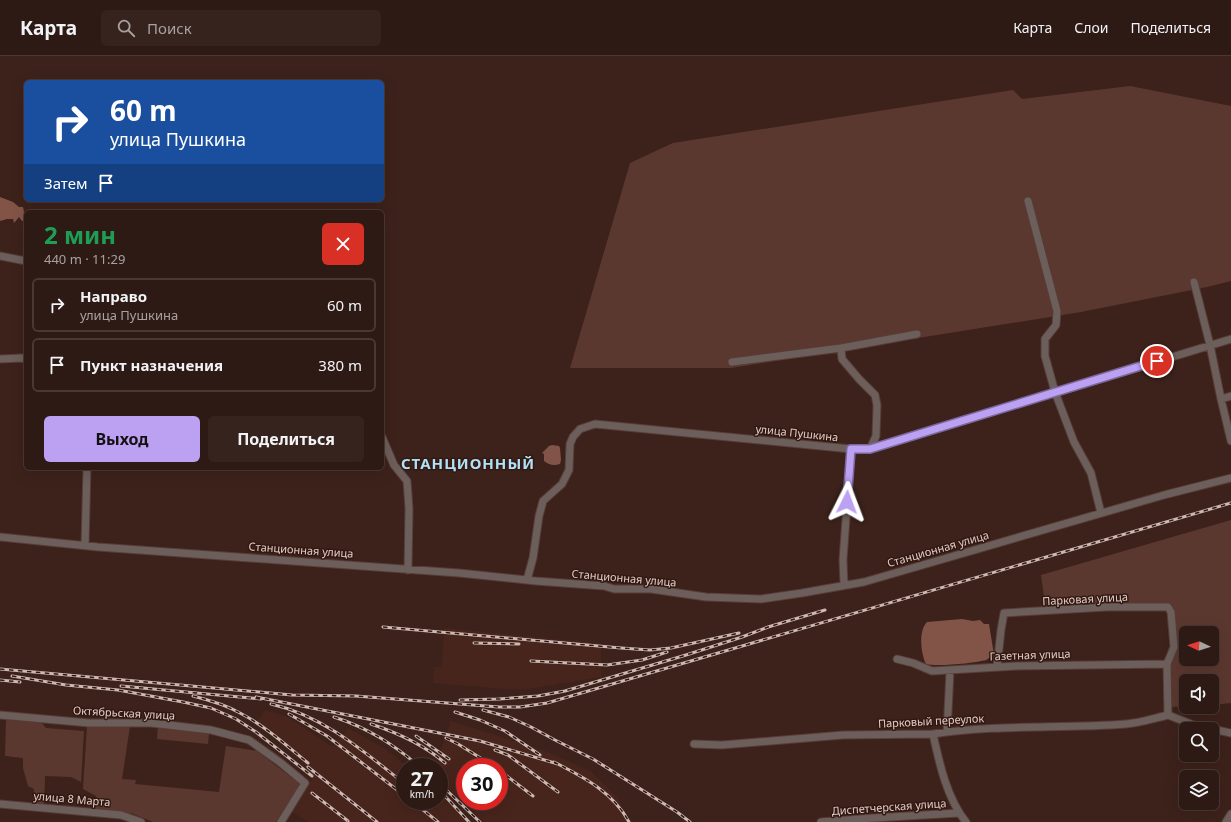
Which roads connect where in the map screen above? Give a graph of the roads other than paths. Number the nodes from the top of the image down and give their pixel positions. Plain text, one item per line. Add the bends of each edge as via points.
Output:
1 (1028, 201) dead end
2 (0, 256) edge
3 (24, 261) edge
4 (1194, 282) dead end
5 (917, 334) dead end
6 (1231, 339) edge
7 (1210, 345) junction
8 (841, 348) junction
9 (24, 358) edge
10 (0, 359) edge
11 (732, 362) dead end
12 (1055, 392) junction
13 (1231, 396) edge
14 (1221, 399) junction
15 (1231, 441) edge
16 (384, 442) edge
17 (851, 449) junction
18 (870, 449) junction
19 (87, 470) edge
20 (1231, 478) edge
21 (1101, 513) junction
22 (0, 537) edge
23 (85, 545) junction
24 (408, 570) junction
25 (527, 580) junction
26 (844, 585) junction
27 (897, 659) dead end
28 (1167, 664) junction
29 (997, 667) junction
30 (950, 671) junction
31 (0, 715) edge
32 (1168, 715) junction
33 (1186, 722) edge
34 (1219, 731) edge
35 (946, 732) junction
36 (1231, 733) edge
37 (933, 734) junction
38 (694, 744) dead end
39 (0, 804) edge
40 (959, 813) junction
41 (1231, 814) edge
42 (889, 820) edge
43 (141, 822) edge
44 (281, 822) edge
45 (821, 822) edge
46 (966, 822) edge
47 (1226, 822) edge

1 - 12 street via 1057,311 1056,325 1045,339 1045,356
2 - 3 street
4 - 7 street
5 - 8 street
6 - 7 street, улица Пушкина
7 - 12 street, улица Пушкина
7 - 14 street
8 - 11 street
8 - 18 street via 842,359 875,395 876,436
9 - 10 street
12 - 18 street, улица Пушкина
12 - 21 street via 1074,442 1091,473
13 - 14 street
14 - 15 street
16 - 24 street via 394,465 407,481
17 - 18 street, улица Пушкина
17 - 25 street, улица Пушкина via 596,424 580,429 570,444 569,470 562,484 543,501
17 - 26 street via 843,560
19 - 23 street
20 - 21 street, Станционная улица
21 - 26 street, Станционная улица via 864,582
22 - 23 street, Станционная улица
23 - 24 street, Станционная улица
24 - 25 street, Станционная улица
25 - 26 street, Станционная улица via 614,589 651,589 706,597 762,599
27 - 30 street, Газетная улица via 932,671
28 - 29 street, Газетная улица
28 - 29 street, Парковая улица via 1174,647 1171,612 1168,607 1107,607 1004,613
28 - 32 street
29 - 30 street, Газетная улица
30 - 35 street
31 - 44 street, Октябрьская улица via 88,723 151,723 211,730 249,740 305,783
32 - 33 street
32 - 35 street, Парковый переулок via 1128,724
34 - 36 street
35 - 37 street, Парковый переулок
37 - 38 street, Парковый переулок via 843,735 722,745
37 - 40 street via 940,768
39 - 43 street, улица 8 Марта via 121,815
40 - 42 street, Диспетчерская улица
40 - 46 street
41 - 47 street
42 - 45 street, Диспетчерская улица

